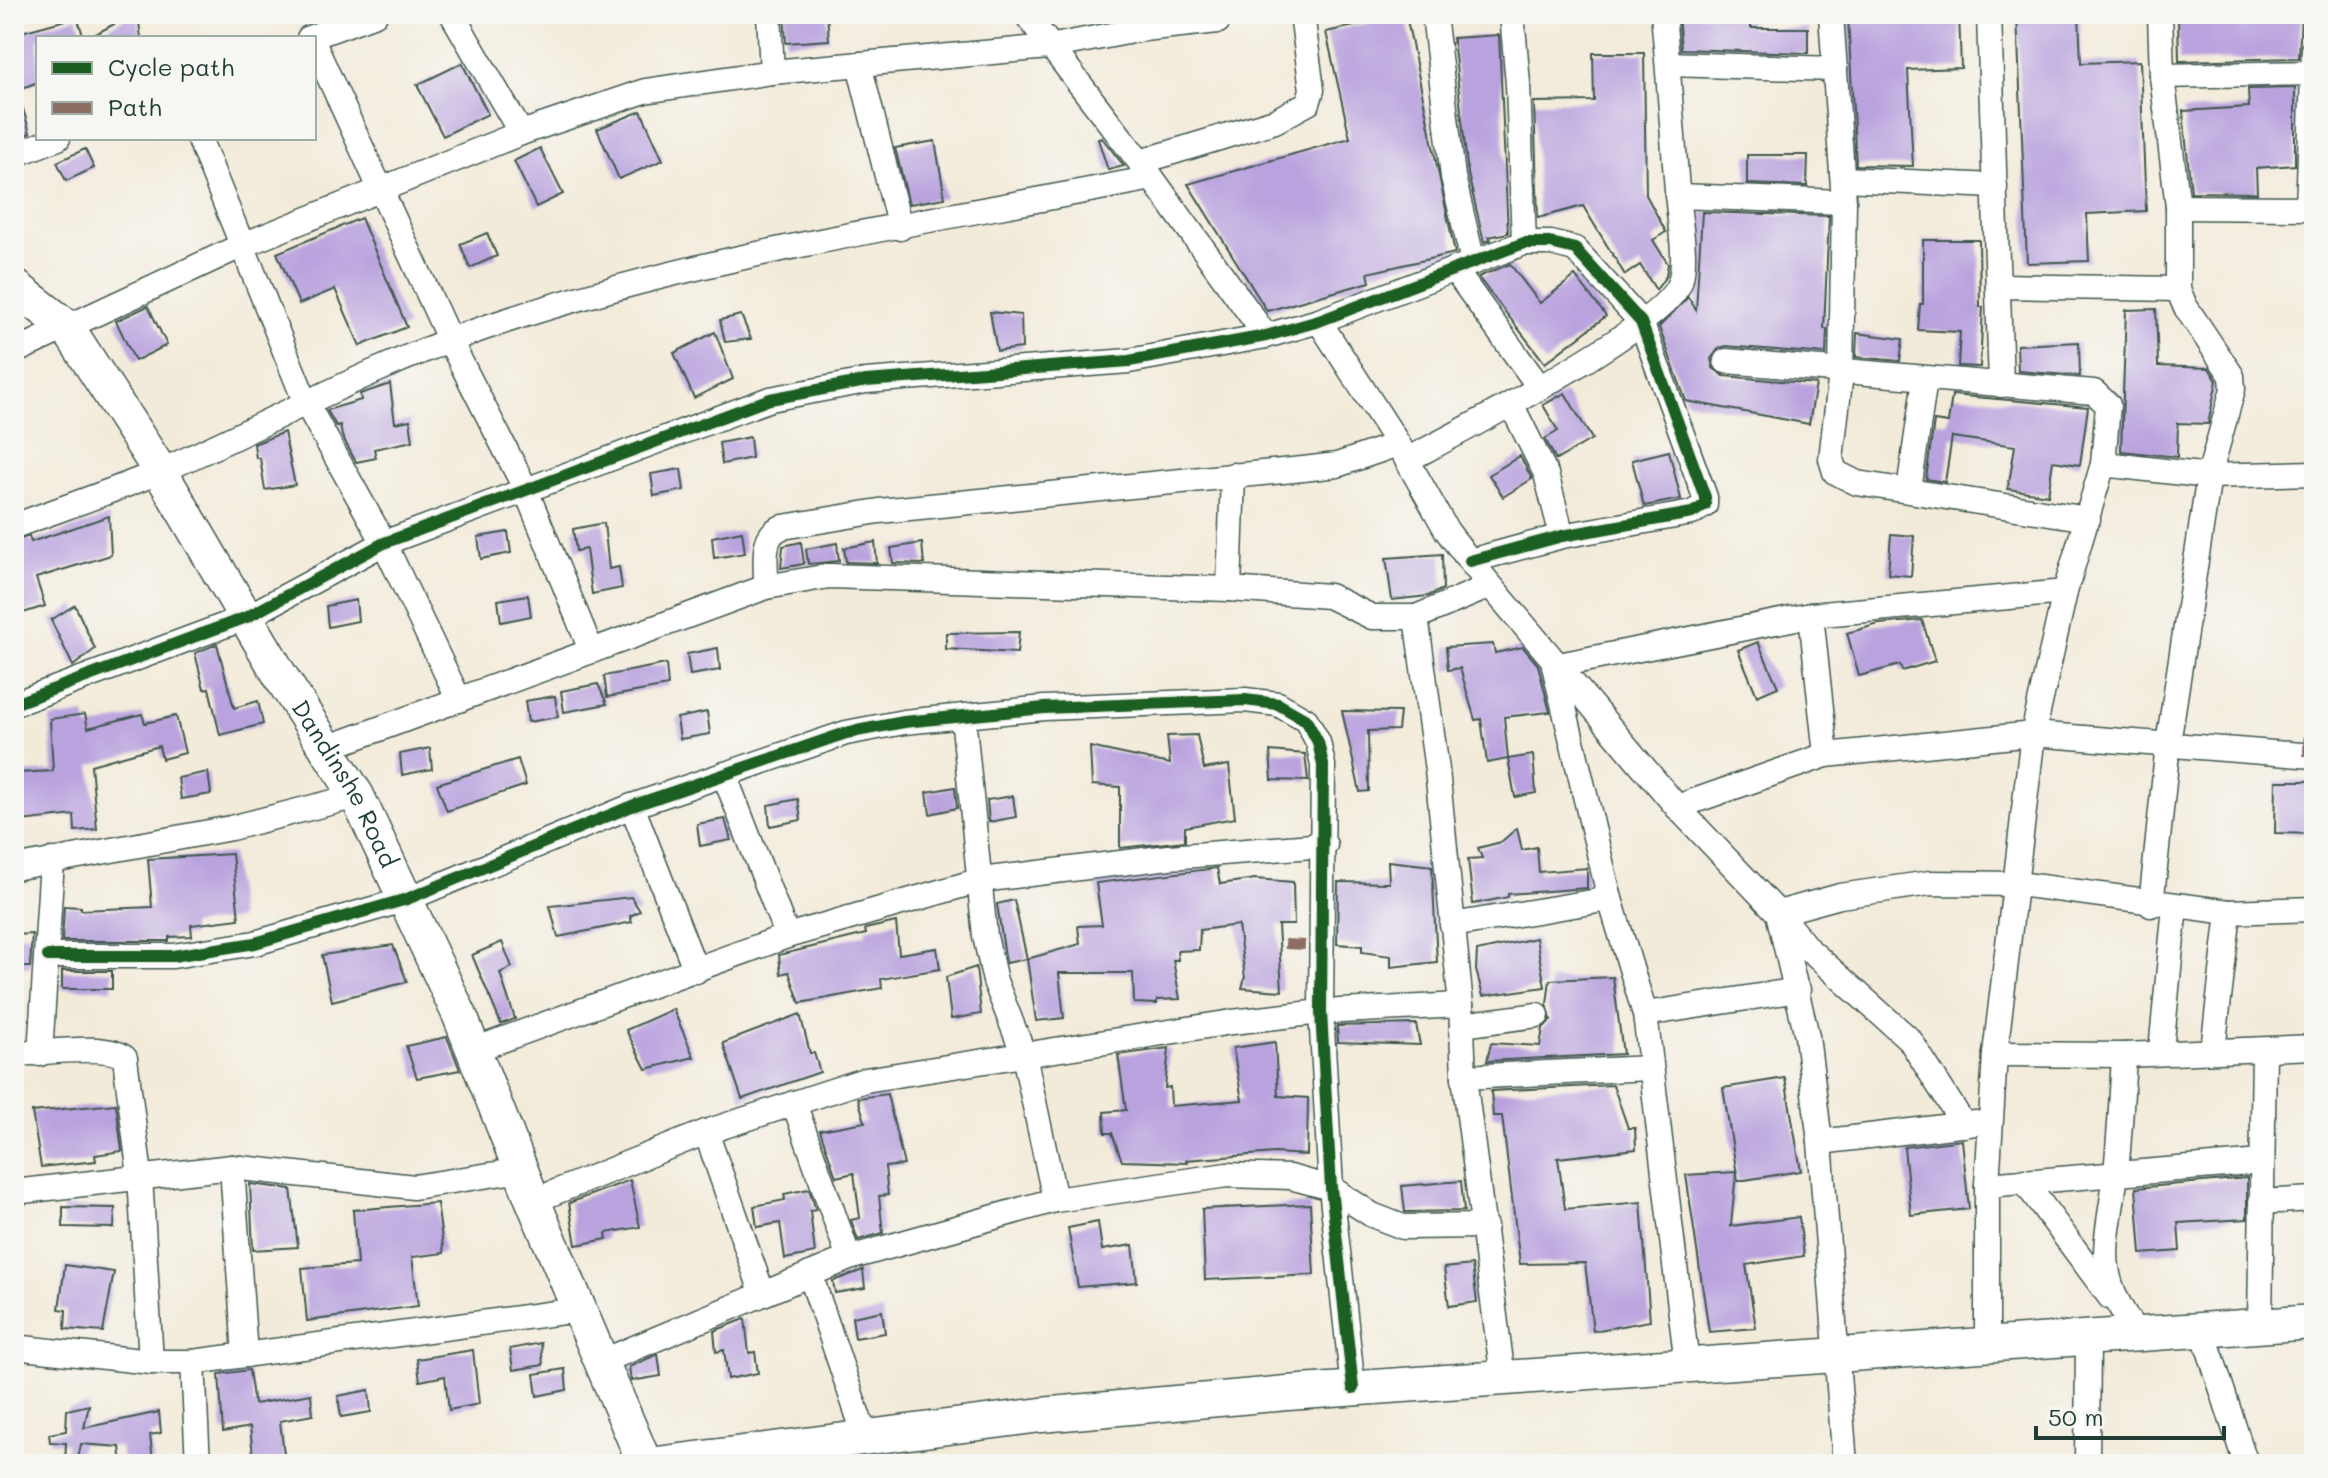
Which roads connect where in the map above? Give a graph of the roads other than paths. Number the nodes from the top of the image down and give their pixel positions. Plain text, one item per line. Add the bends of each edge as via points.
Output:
1 (375, 14) edge
2 (452, 14) edge
3 (769, 14) edge
4 (1026, 14) edge
5 (1302, 14) edge
6 (1434, 14) edge
7 (1512, 14) edge
8 (1663, 14) edge
9 (1831, 14) edge
10 (1989, 14) edge
11 (2160, 14) edge
12 (1218, 21) dead end
13 (316, 36) edge
14 (1049, 47) junction
15 (316, 48) edge
16 (2314, 49) edge
17 (859, 64) junction
18 (1668, 64) junction
19 (1835, 69) junction
20 (772, 72) junction
21 (2313, 73) edge
22 (2162, 76) junction
23 (521, 133) junction
24 (53, 140) edge
25 (200, 140) edge
26 (14, 155) edge
27 (1146, 170) junction
28 (1995, 186) junction
29 (1844, 191) junction
30 (381, 192) junction
31 (1677, 196) junction
32 (2178, 207) junction
33 (2311, 208) edge
34 (900, 228) junction
35 (1524, 243) junction
36 (243, 245) junction
37 (1464, 266) junction
38 (14, 286) edge
39 (1998, 286) junction
40 (2178, 289) junction
41 (1319, 321) junction
42 (1641, 322) junction
43 (67, 327) junction
44 (1266, 336) junction
45 (450, 341) junction
46 (14, 352) edge
47 (1726, 361) dead end
48 (1841, 373) junction
49 (1925, 379) junction
50 (2001, 385) junction
51 (1540, 388) junction
52 (305, 401) junction
53 (1511, 404) junction
54 (1402, 452) junction
55 (2103, 464) junction
56 (160, 471) junction
57 (2314, 473) edge
58 (1233, 475) junction
59 (2209, 476) junction
60 (525, 488) junction
61 (1909, 490) junction
62 (2088, 519) junction
63 (14, 526) edge
64 (1562, 536) junction
65 (384, 543) junction
66 (1470, 561) junction
67 (1490, 586) junction
68 (766, 587) junction
69 (1229, 589) junction
70 (2065, 592) junction
71 (1811, 615) junction
72 (247, 617) junction
73 (1416, 617) junction
74 (591, 650) junction
75 (1557, 659) junction
76 (459, 700) junction
77 (14, 704) edge
78 (963, 716) junction
79 (2033, 734) junction
80 (2168, 744) junction
81 (327, 748) junction
82 (1826, 755) junction
83 (2314, 756) edge
84 (724, 774) junction
85 (357, 796) junction
86 (632, 806) junction
87 (1677, 807) junction
88 (1325, 845) junction
89 (52, 860) junction
90 (14, 868) edge
91 (981, 880) junction
92 (2018, 884) junction
93 (407, 899) junction
94 (1610, 899) junction
95 (2163, 906) junction
96 (2314, 909) edge
97 (2229, 912) junction
98 (1778, 913) junction
99 (1452, 925) junction
100 (787, 936) junction
101 (48, 956) junction
102 (696, 971) junction
103 (1798, 990) junction
104 (1321, 1012) junction
105 (1645, 1014) junction
106 (1461, 1015) junction
107 (1537, 1015) dead end
108 (2314, 1047) edge
109 (474, 1050) junction
110 (2213, 1050) junction
111 (2264, 1050) junction
112 (2161, 1051) junction
113 (14, 1054) edge
114 (40, 1054) junction
115 (1995, 1054) junction
116 (1024, 1055) junction
117 (2124, 1055) junction
118 (1650, 1068) junction
119 (1464, 1077) junction
120 (794, 1103) junction
121 (1991, 1120) junction
122 (1964, 1125) junction
123 (706, 1132) junction
124 (1820, 1142) junction
125 (2261, 1162) junction
126 (232, 1167) junction
127 (2116, 1173) junction
128 (140, 1176) junction
129 (2024, 1181) junction
130 (1987, 1185) junction
131 (527, 1186) junction
132 (1331, 1188) junction
133 (14, 1192) edge
134 (2314, 1199) edge
135 (1055, 1200) junction
136 (2261, 1202) junction
137 (1485, 1226) junction
138 (849, 1258) junction
139 (810, 1274) junction
140 (762, 1292) junction
141 (2119, 1308) junction
142 (578, 1310) junction
143 (2314, 1322) edge
144 (2260, 1326) junction
145 (2203, 1331) junction
146 (2139, 1336) junction
147 (2088, 1339) junction
148 (1987, 1345) junction
149 (14, 1347) edge
150 (1839, 1354) junction
151 (245, 1355) junction
152 (151, 1362) junction
153 (193, 1362) junction
154 (601, 1362) junction
155 (1687, 1365) junction
156 (1503, 1378) junction
157 (1353, 1388) junction
158 (865, 1436) junction
159 (198, 1464) edge
160 (645, 1464) edge
161 (657, 1464) edge
162 (1845, 1464) edge
163 (2087, 1464) edge
164 (2246, 1464) edge

1 - 13 street
2 - 23 street
3 - 20 street
4 - 14 street
5 - 27 street via 1312,90 1308,103 1275,121
6 - 37 street
7 - 35 street
8 - 18 street
9 - 19 street
10 - 28 street
11 - 22 street
12 - 14 street
14 - 17 street
14 - 27 street
15 - 30 street
16 - 21 street
17 - 20 street
17 - 34 street
18 - 19 street
18 - 31 street
19 - 29 street
20 - 23 street via 645,91
21 - 22 street
21 - 33 street
22 - 32 street
23 - 30 street
24 - 26 street
25 - 36 street
27 - 34 street
27 - 44 street
28 - 29 street
28 - 39 street
29 - 31 street
29 - 48 street
30 - 36 street
30 - 45 street
31 - 42 street via 1682,278 1675,294
32 - 33 street
32 - 40 street
34 - 45 street via 750,255 609,289
35 - 37 street
35 - 42 street via 1575,249
36 - 43 street
36 - 52 street
37 - 41 street
37 - 51 street
38 - 43 street, Dandinshe Road
39 - 40 street
39 - 50 street
40 - 59 street via 2232,376 2230,410
41 - 44 street
41 - 54 street
42 - 51 street
42 - 64 street via 1705,505 1692,513
43 - 46 street
43 - 56 street, Dandinshe Road
44 - 60 street via 1129,361 866,381 770,399
45 - 52 street
45 - 60 street
47 - 48 street
48 - 49 street
48 - 61 street via 1831,459 1835,472 1857,483
49 - 50 street
49 - 61 street
50 - 55 street via 2104,397 2109,415
51 - 53 street
52 - 56 street
52 - 65 street
53 - 54 street
53 - 64 street via 1546,474
54 - 58 street via 1337,465
54 - 66 street
55 - 59 street
55 - 62 street
56 - 63 street
56 - 72 street, Dandinshe Road
57 - 59 street
58 - 68 street via 879,511 783,527 767,538
58 - 69 street
59 - 80 street
60 - 65 street
60 - 74 street
61 - 62 street
62 - 70 street
64 - 66 street
65 - 72 street
65 - 76 street
66 - 67 street
67 - 73 street
67 - 75 street
68 - 69 street via 829,576
68 - 74 street
69 - 73 street via 1329,596 1372,617
70 - 71 street
70 - 79 street
71 - 75 street
71 - 82 street
72 - 77 street
72 - 81 street, Dandinshe Road
73 - 99 street
74 - 76 street
75 - 87 street
75 - 94 street
76 - 81 street
78 - 84 street via 846,733
78 - 88 street via 1245,700 1278,704 1306,720 1318,742
78 - 91 street
79 - 80 street
79 - 82 street
79 - 92 street
80 - 83 street
80 - 95 street
81 - 85 street, Dandinshe Road
82 - 87 street
84 - 86 street
84 - 100 street
85 - 89 street via 231,828
85 - 93 street, Dandinshe Road
86 - 93 street
86 - 102 street
87 - 98 street
88 - 91 street
88 - 104 street
89 - 90 street
89 - 101 street
91 - 100 street
91 - 116 street via 995,981
92 - 95 street
92 - 98 street via 1930,883 1840,896
92 - 115 street
93 - 101 street via 255,943 173,956
93 - 109 street, Dandinshe Road
94 - 99 street
94 - 105 street
95 - 97 street
95 - 112 street
96 - 97 street
97 - 110 street
98 - 103 street
98 - 122 street via 1807,948 1910,1040
99 - 106 street
100 - 102 street
101 - 114 street
102 - 109 street
103 - 105 street
103 - 124 street
104 - 106 street
104 - 116 street
104 - 132 street
105 - 118 street
106 - 107 street
106 - 119 street
108 - 111 street
109 - 131 street, Dandinshe Road
110 - 111 street
110 - 112 street
111 - 125 street
112 - 117 street
113 - 114 street
114 - 128 street via 92,1050 125,1058
115 - 117 street
115 - 121 street
116 - 120 street via 865,1080
116 - 135 street
117 - 127 street
118 - 119 street
118 - 155 street
119 - 137 street
120 - 123 street
120 - 138 street
121 - 122 street
121 - 130 street
122 - 124 street
123 - 131 street
123 - 140 street
124 - 150 street
125 - 127 street
125 - 136 street
126 - 128 street
126 - 131 street via 414,1187
126 - 151 street
127 - 129 street
127 - 141 street via 2104,1240
128 - 133 street
128 - 152 street
129 - 130 street
129 - 141 street
130 - 148 street
131 - 142 street, Dandinshe Road
132 - 135 street via 1290,1177 1227,1175
132 - 137 street via 1372,1215 1403,1227
132 - 157 street
134 - 136 street
135 - 138 street
136 - 144 street
137 - 156 street
138 - 139 street
139 - 140 street
139 - 158 street
140 - 154 street
141 - 146 street
142 - 151 street
142 - 154 street, Dandinshe Road
143 - 144 street
144 - 145 street
145 - 146 street
145 - 164 street
146 - 147 street
147 - 148 street
147 - 163 street
148 - 150 street
149 - 152 street
150 - 155 street
150 - 162 street
151 - 153 street
152 - 153 street
153 - 159 street
154 - 160 street, Dandinshe Road
155 - 156 street
156 - 157 street
157 - 158 street
158 - 161 street

